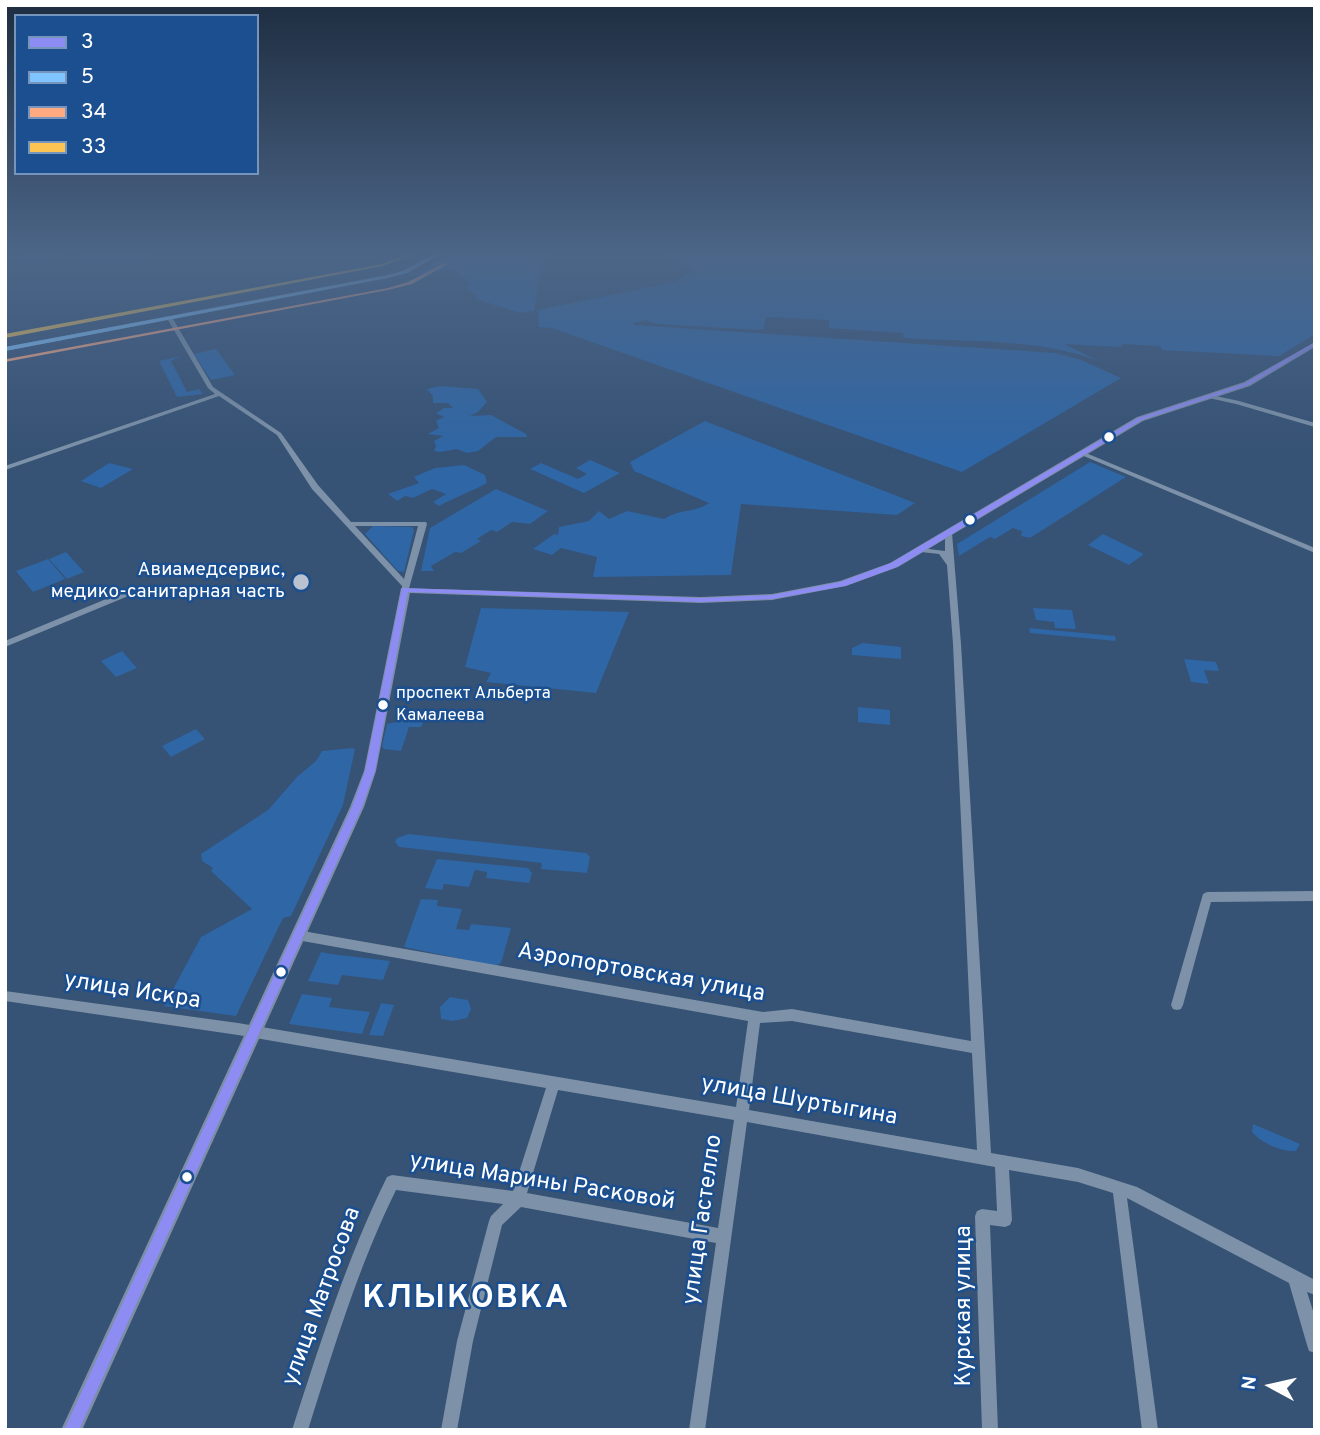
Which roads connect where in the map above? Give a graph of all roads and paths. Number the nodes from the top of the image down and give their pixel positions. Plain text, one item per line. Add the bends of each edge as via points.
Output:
1 (160, 320) edge
2 (171, 320) edge
3 (1315, 344) edge
4 (5, 349) edge
5 (1228, 391) junction
6 (220, 394) junction
7 (1211, 397) junction
8 (1237, 402) junction
9 (1315, 425) edge
10 (1081, 453) junction
11 (5, 468) edge
12 (351, 524) junction
13 (375, 524) junction
14 (948, 533) junction
15 (360, 534) junction
16 (920, 550) junction
17 (1315, 551) edge
18 (949, 564) junction
19 (405, 588) junction
20 (135, 590) dead end
21 (5, 645) edge
22 (1315, 896) edge
23 (297, 935) junction
24 (5, 996) edge
25 (1177, 1005) dead end
26 (755, 1017) junction
27 (252, 1032) junction
28 (978, 1048) junction
29 (554, 1083) junction
30 (742, 1115) junction
31 (984, 1158) junction
32 (1002, 1161) junction
33 (392, 1182) joint
34 (1119, 1188) junction
35 (518, 1199) junction
36 (725, 1237) junction
37 (1296, 1279) junction
38 (1315, 1288) edge
39 (1315, 1345) edge
40 (71, 1430) edge
41 (300, 1430) edge
42 (449, 1430) edge
43 (697, 1430) edge
44 (990, 1430) edge
45 (1150, 1430) edge

1 - 4 street
2 - 6 street via 206,381
3 - 5 main road
5 - 7 main road
5 - 8 street
6 - 11 street
6 - 12 street via 279,434 315,487
7 - 8 street
7 - 10 main road via 1140,419
8 - 9 street
10 - 14 main road
10 - 17 street
12 - 13 street
12 - 15 street
13 - 15 street
13 - 19 street via 423,524
14 - 16 main road
14 - 18 street
15 - 19 street
16 - 18 street via 942,552
16 - 19 main road via 842,584 772,597 690,600
18 - 28 street
19 - 23 main road via 370,771
20 - 21 street
22 - 25 street via 1207,897
23 - 26 street, Аэропортовская улица
23 - 27 main road
24 - 27 street, улица Искра
26 - 28 street, Аэропортовская улица via 792,1015
26 - 30 street, улица Гастелло
27 - 29 street, улица Шуртыгина
27 - 40 main road
28 - 31 street
29 - 30 street, улица Шуртыгина
29 - 35 street
30 - 31 street, улица Шуртыгина
30 - 36 street, улица Гастелло
31 - 32 street, улица Шуртыгина
32 - 34 street, улица Шуртыгина
32 - 44 street, Курская улица via 1005,1220 982,1216
33 - 35 street, улица Марины Расковой
33 - 41 street, улица Матросова via 349,1278
34 - 37 street, улица Шуртыгина
34 - 45 street
35 - 36 street, улица Марины Расковой
35 - 42 street via 496,1221 465,1341
36 - 43 street, улица Гастелло
37 - 38 street, улица Шуртыгина
37 - 39 street

